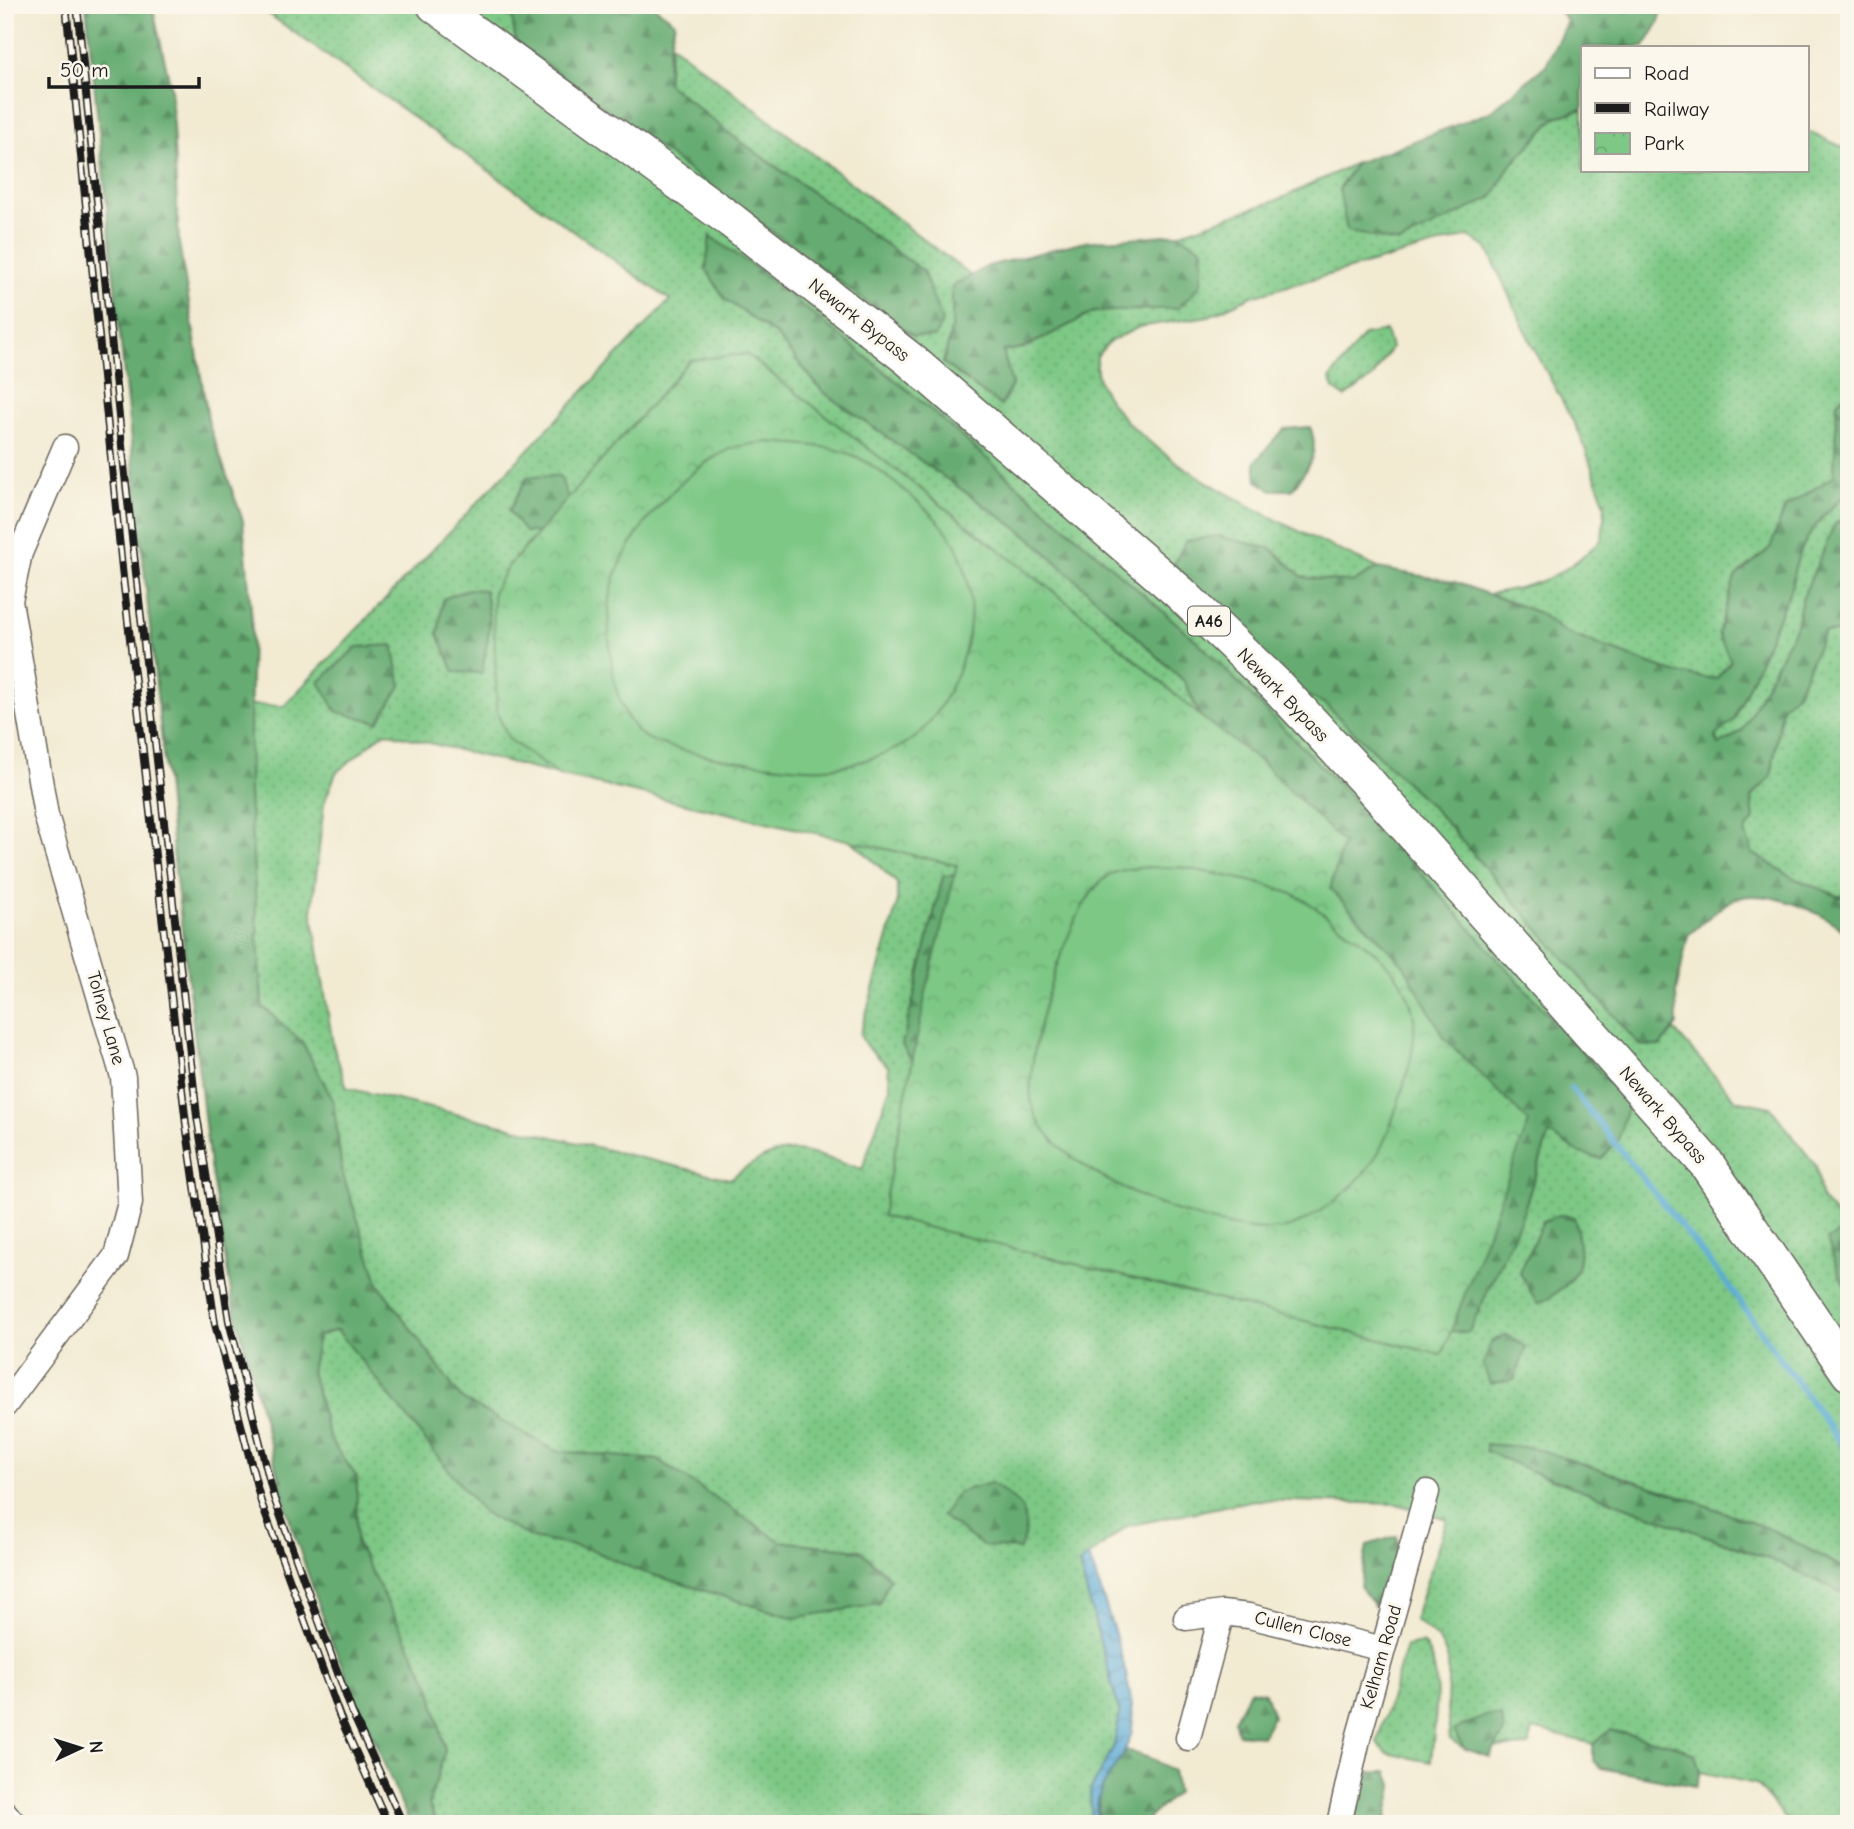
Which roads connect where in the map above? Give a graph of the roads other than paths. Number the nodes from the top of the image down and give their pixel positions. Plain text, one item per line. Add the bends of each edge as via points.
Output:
1 (435, 5) edge
2 (65, 447) dead end
3 (1849, 1373) edge
4 (5, 1405) edge
5 (1427, 1492) dead end
6 (1222, 1614) junction
7 (1186, 1618) dead end
8 (1383, 1649) junction
9 (1188, 1738) dead end
10 (5, 1813) edge
11 (14, 1824) edge
12 (1339, 1824) edge

1 - 3 highway, Newark Bypass / A46 via 732,221 909,359 1179,592 1275,684 1706,1163
2 - 4 street, Tolney Lane via 20,552 10,601 46,815 123,1077 130,1203 116,1256
5 - 8 street, Kelham Road
6 - 7 street, Cullen Close
6 - 8 street, Cullen Close via 1250,1616
6 - 9 street
8 - 12 street, Kelham Road
10 - 11 street

